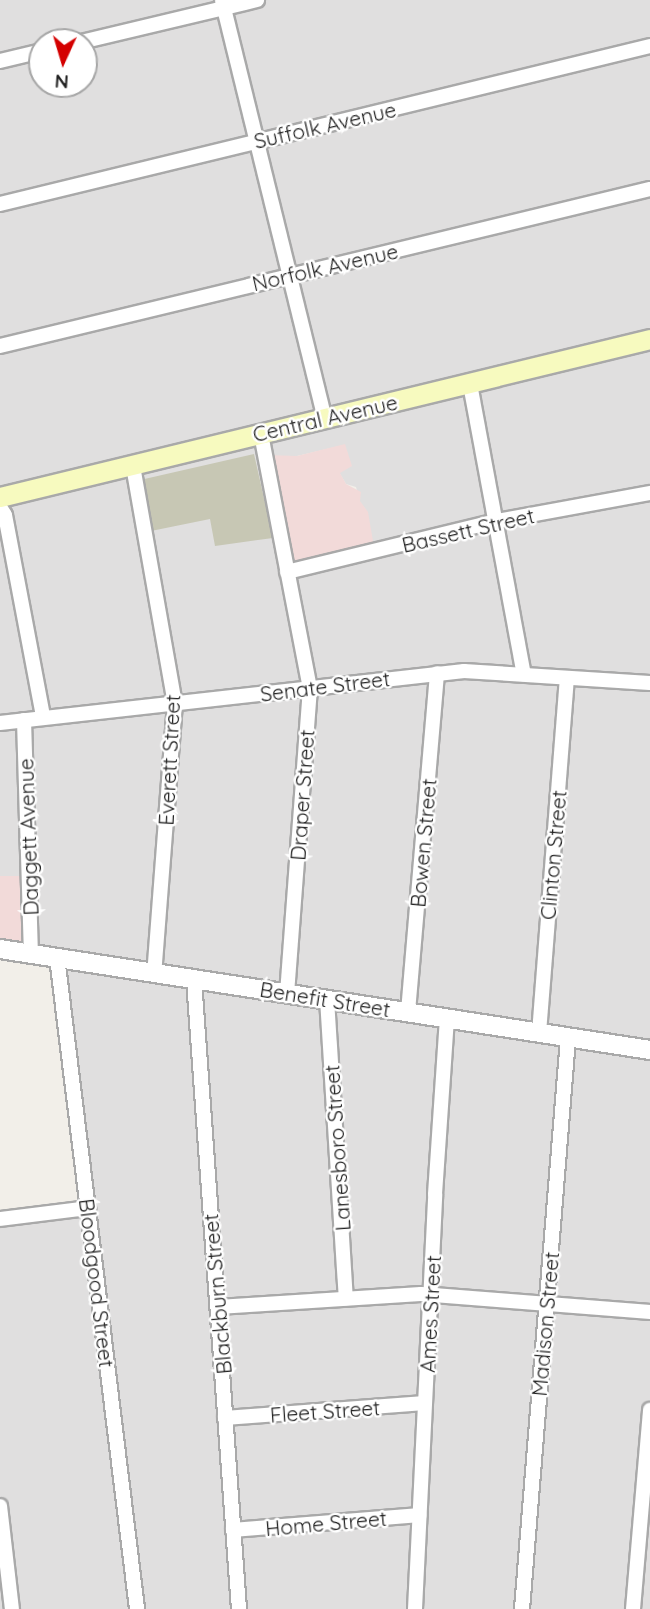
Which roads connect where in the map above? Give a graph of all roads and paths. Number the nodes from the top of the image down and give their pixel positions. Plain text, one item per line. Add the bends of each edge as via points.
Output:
1 (257, 0) edge
2 (223, 4) edge
3 (98, 37) edge
4 (650, 46) edge
5 (28, 54) edge
6 (0, 61) edge
7 (258, 141) junction
8 (650, 189) edge
9 (0, 204) edge
10 (292, 275) junction
11 (650, 339) edge
12 (0, 346) edge
13 (470, 384) junction
14 (325, 418) junction
15 (261, 434) junction
16 (133, 467) junction
17 (650, 493) edge
18 (0, 497) edge
19 (0, 507) edge
20 (497, 521) junction
21 (287, 572) junction
22 (437, 673) junction
23 (524, 674) junction
24 (567, 678) junction
25 (650, 683) edge
26 (310, 688) junction
27 (175, 703) junction
28 (43, 717) junction
29 (24, 720) junction
30 (0, 723) edge
31 (0, 949) edge
32 (31, 954) junction
33 (57, 957) junction
34 (155, 973) junction
35 (194, 979) junction
36 (287, 993) junction
37 (327, 999) junction
38 (408, 1012) junction
39 (447, 1019) junction
40 (539, 1033) junction
41 (568, 1038) junction
42 (650, 1050) edge
43 (88, 1208) junction
44 (0, 1219) edge
45 (432, 1294) junction
46 (346, 1298) junction
47 (547, 1303) junction
48 (218, 1307) junction
49 (650, 1312) edge
50 (424, 1403) junction
51 (650, 1410) edge
52 (225, 1418) junction
53 (0, 1506) edge
54 (419, 1515) junction
55 (233, 1530) junction
56 (12, 1609) edge
57 (137, 1609) edge
58 (239, 1609) edge
59 (415, 1609) edge
60 (522, 1609) edge
61 (634, 1609) edge

1 - 2 street
2 - 3 street
2 - 7 street
4 - 7 street, Suffolk Avenue
5 - 6 street
7 - 9 street, Suffolk Avenue
7 - 10 street
8 - 10 street, Norfolk Avenue
10 - 12 street, Norfolk Avenue
10 - 14 street
11 - 13 main road, Central Avenue
13 - 14 main road, Central Avenue
13 - 20 street
14 - 15 main road, Central Avenue
15 - 16 main road, Central Avenue
15 - 21 street, Draper Street
16 - 18 main road, Central Avenue
16 - 27 street, Everett Street
17 - 20 street, Bassett Street
19 - 28 street
20 - 21 street, Bassett Street
20 - 23 street
21 - 26 street, Draper Street
22 - 23 street, Senate Street
22 - 26 street, Senate Street
22 - 38 street, Bowen Street
23 - 24 street, Senate Street
24 - 25 street, Senate Street
24 - 40 street, Clinton Street
26 - 27 street, Senate Street
26 - 36 street, Draper Street
27 - 28 street, Senate Street
27 - 34 street, Everett Street
28 - 29 street, Senate Street
29 - 30 street, Senate Street
29 - 32 street, Daggett Avenue
31 - 32 street, Benefit Street
32 - 33 street, Benefit Street
33 - 34 street, Benefit Street
33 - 43 street, Bloodgood Street
34 - 35 street, Benefit Street
35 - 36 street, Benefit Street
35 - 48 street, Blackburn Street
36 - 37 street, Benefit Street
37 - 38 street, Benefit Street
37 - 46 street, Lanesboro Street
38 - 39 street, Benefit Street
39 - 40 street, Benefit Street
39 - 45 street, Ames Street
40 - 41 street, Benefit Street
41 - 42 street, Benefit Street
41 - 47 street, Madison Street
43 - 44 street
43 - 57 street, Bloodgood Street
45 - 46 street
45 - 47 street
45 - 50 street, Ames Street
46 - 48 street
47 - 49 street
47 - 60 street, Madison Street
48 - 52 street, Blackburn Street
50 - 52 street, Fleet Street
50 - 54 street, Ames Street
51 - 61 street
52 - 55 street, Blackburn Street
53 - 56 street
54 - 55 street, Home Street
54 - 59 street, Ames Street
55 - 58 street, Blackburn Street

